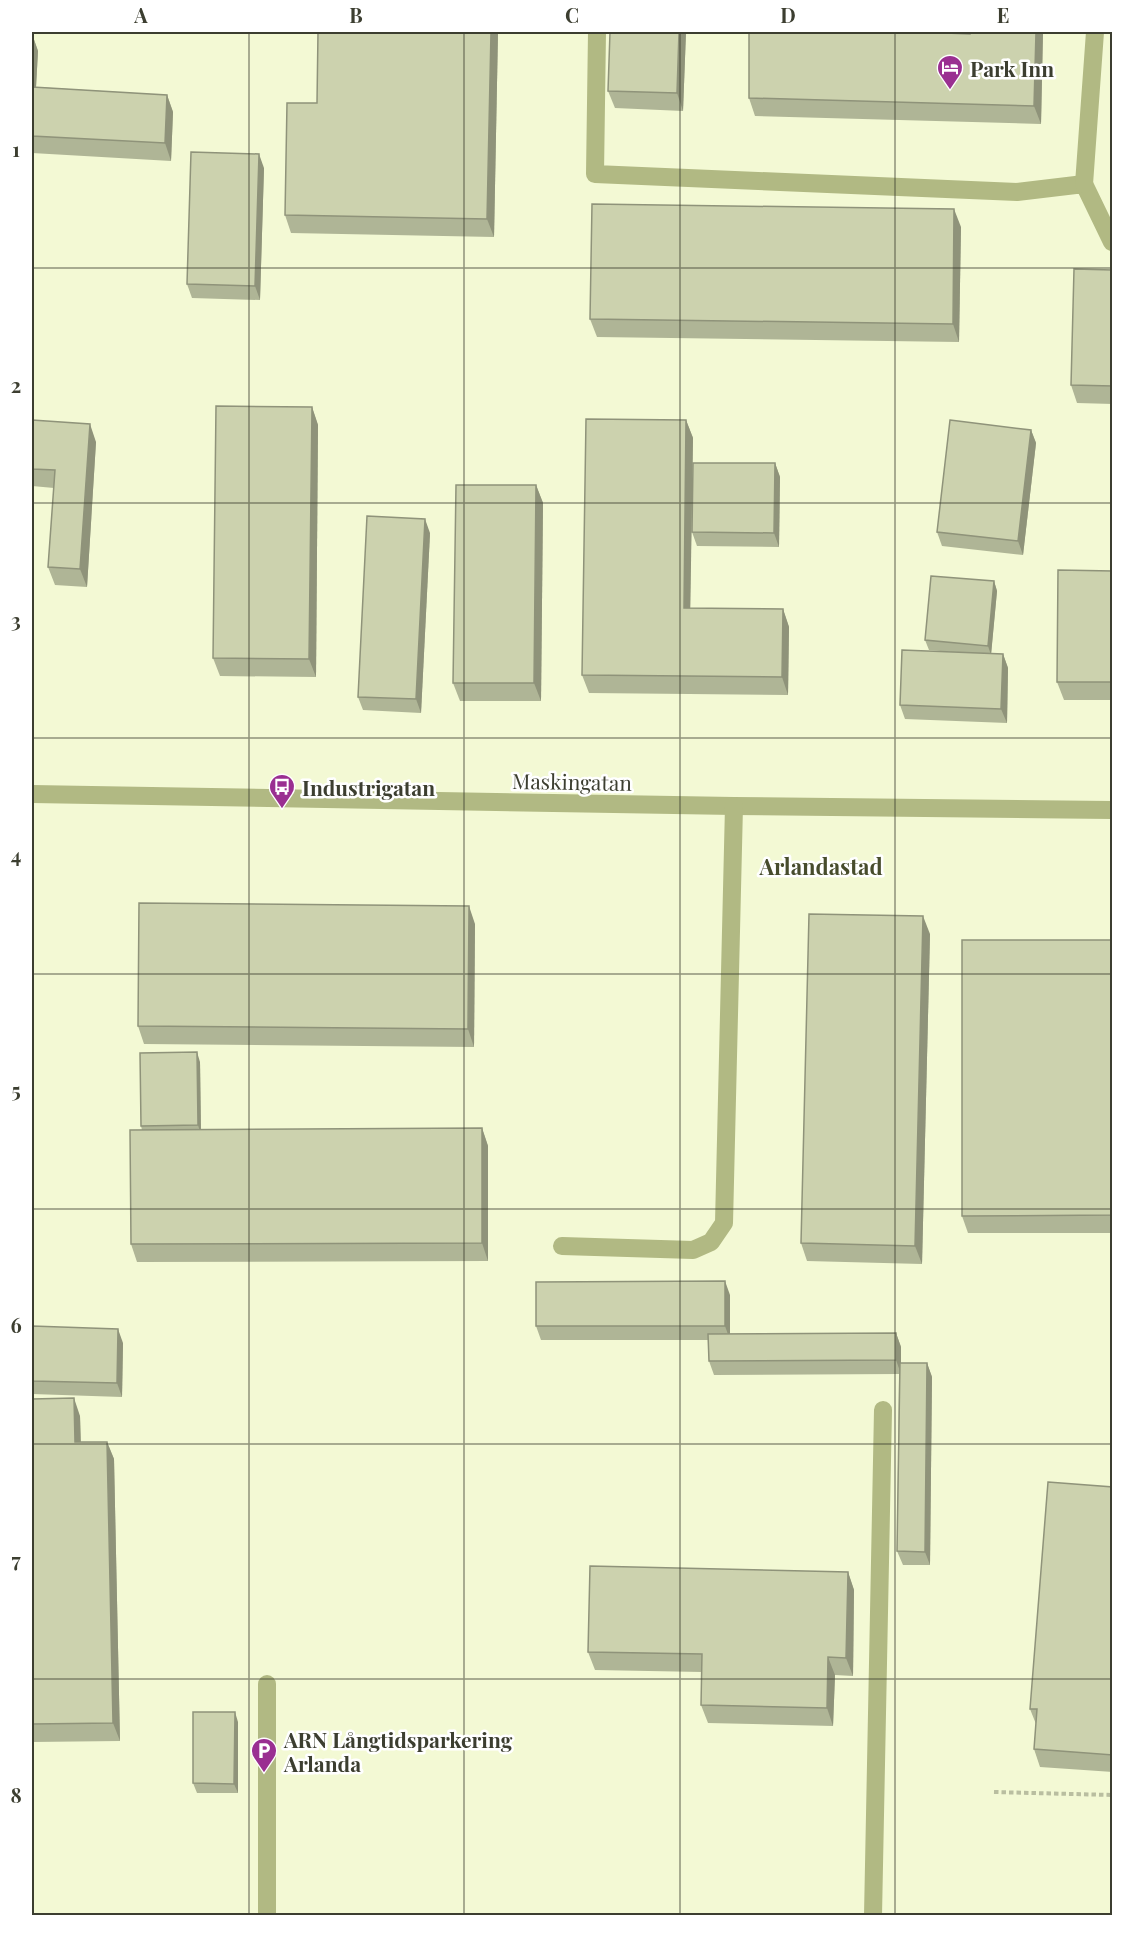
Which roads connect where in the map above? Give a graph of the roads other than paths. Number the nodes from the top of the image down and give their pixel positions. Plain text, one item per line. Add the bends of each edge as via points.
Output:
1 (597, 32) edge
2 (1095, 32) edge
3 (1084, 184) junction
4 (1113, 242) edge
5 (32, 794) edge
6 (734, 806) junction
7 (1113, 810) edge
8 (562, 1246) dead end
9 (883, 1410) dead end
10 (267, 1684) dead end
11 (267, 1916) edge
12 (873, 1916) edge

1 - 3 street via 595,174 1017,192
2 - 3 street
3 - 4 street
5 - 6 street, Maskingatan
6 - 7 street, Maskingatan
6 - 8 street via 724,1223 711,1242 693,1250
9 - 12 street
10 - 11 street

